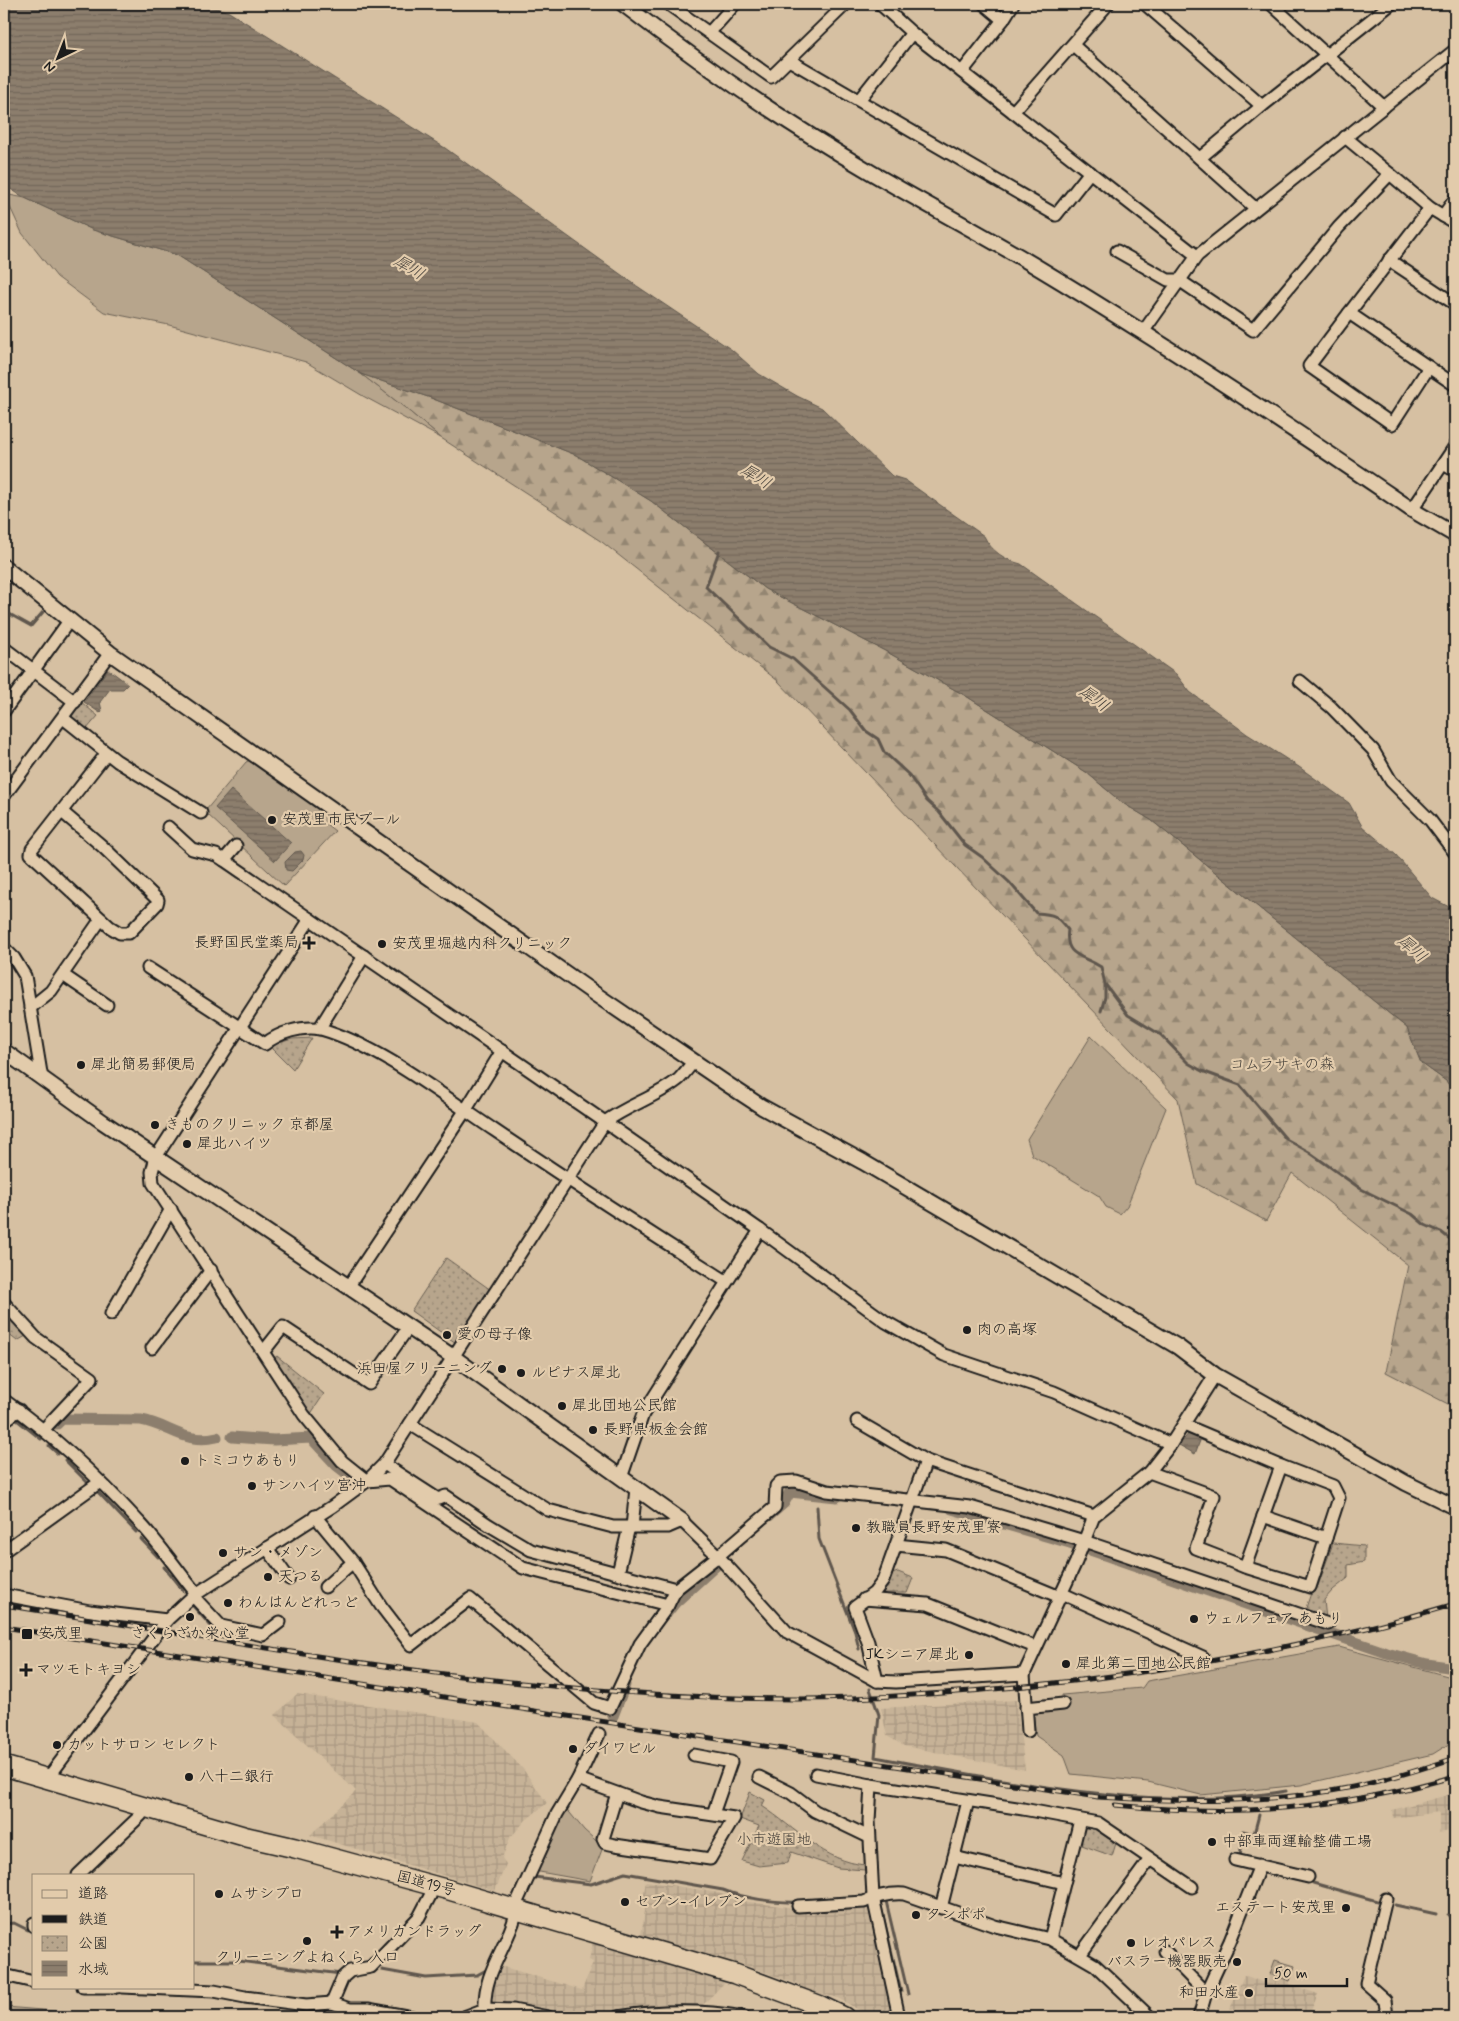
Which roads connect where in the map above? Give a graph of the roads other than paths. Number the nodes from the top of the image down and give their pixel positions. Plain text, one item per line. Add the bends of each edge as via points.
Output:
1 (623, 4) edge
2 (668, 4) edge
3 (735, 4) edge
4 (846, 4) edge
5 (880, 4) edge
6 (984, 4) edge
7 (1013, 4) edge
8 (1108, 4) edge
9 (1145, 4) edge
10 (1271, 4) edge
11 (1390, 4) edge
12 (1004, 20) junction
13 (709, 33) junction
14 (912, 33) junction
15 (1073, 44) junction
16 (1455, 50) edge
17 (1327, 56) junction
18 (789, 60) junction
19 (962, 72) junction
20 (859, 100) junction
21 (1262, 106) junction
22 (1384, 107) junction
23 (1013, 112) junction
24 (1345, 138) junction
25 (1200, 158) junction
26 (1090, 172) junction
27 (1390, 174) junction
28 (1455, 199) edge
29 (1256, 208) junction
30 (1430, 208) junction
31 (1443, 216) junction
32 (1455, 223) edge
33 (1117, 251) dead end
34 (1197, 256) junction
35 (1390, 260) junction
36 (1179, 280) junction
37 (1455, 304) edge
38 (1348, 313) junction
39 (1143, 332) junction
40 (1428, 367) junction
41 (1455, 385) edge
42 (1455, 446) edge
43 (1444, 464) junction
44 (1455, 471) edge
45 (1412, 510) junction
46 (1455, 536) edge
47 (4, 567) edge
48 (69, 621) junction
49 (4, 648) edge
50 (110, 653) junction
51 (34, 670) junction
52 (1300, 681) dead end
53 (75, 702) junction
54 (4, 711) edge
55 (63, 718) junction
56 (106, 753) junction
57 (4, 796) edge
58 (61, 812) junction
59 (201, 813) dead end
60 (168, 827) dead end
61 (236, 846) dead end
62 (1455, 853) edge
63 (224, 860) junction
64 (101, 919) junction
65 (310, 919) junction
66 (4, 948) edge
67 (364, 956) junction
68 (148, 968) dead end
69 (63, 975) junction
70 (107, 1005) dead end
71 (30, 1008) junction
72 (240, 1026) junction
73 (320, 1029) junction
74 (4, 1051) edge
75 (502, 1051) junction
76 (694, 1061) junction
77 (42, 1079) junction
78 (465, 1111) junction
79 (605, 1122) junction
80 (156, 1157) junction
81 (567, 1179) junction
82 (171, 1209) junction
83 (760, 1230) junction
84 (211, 1270) junction
85 (726, 1281) junction
86 (348, 1287) junction
87 (4, 1303) edge
88 (111, 1314) dead end
89 (408, 1328) junction
90 (152, 1348) dead end
91 (264, 1352) junction
92 (453, 1357) junction
93 (1215, 1375) junction
94 (4, 1400) edge
95 (19, 1410) junction
96 (4, 1421) edge
97 (857, 1421) dead end
98 (410, 1424) junction
99 (1184, 1426) junction
100 (44, 1429) junction
101 (1171, 1444) junction
102 (926, 1461) junction
103 (384, 1464) junction
104 (1281, 1466) junction
105 (1149, 1472) junction
106 (620, 1478) junction
107 (367, 1481) junction
108 (100, 1482) junction
109 (636, 1488) junction
110 (913, 1499) junction
111 (1455, 1507) edge
112 (315, 1516) junction
113 (1094, 1516) junction
114 (1263, 1516) junction
115 (682, 1520) junction
116 (630, 1527) junction
117 (1326, 1538) junction
118 (1084, 1541) junction
119 (896, 1545) junction
120 (266, 1548) junction
121 (4, 1551) edge
122 (718, 1556) junction
123 (352, 1562) junction
124 (1245, 1567) junction
125 (618, 1573) junction
126 (288, 1579) dead end
127 (325, 1587) dead end
128 (676, 1589) junction
129 (4, 1595) edge
130 (195, 1595) junction
131 (1060, 1595) junction
132 (864, 1599) junction
133 (668, 1605) junction
134 (168, 1620) junction
135 (280, 1622) dead end
136 (1328, 1624) dead end
137 (1035, 1647) junction
138 (1203, 1657) dead end
139 (1024, 1674) junction
140 (877, 1681) junction
141 (1064, 1704) dead end
142 (1026, 1708) junction
143 (1028, 1731) dead end
144 (599, 1734) dead end
145 (694, 1755) dead end
146 (4, 1766) edge
147 (816, 1774) dead end
148 (759, 1777) dead end
149 (48, 1778) junction
150 (578, 1779) junction
151 (871, 1785) junction
152 (617, 1793) junction
153 (968, 1801) junction
154 (143, 1807) junction
155 (712, 1814) junction
156 (1080, 1820) junction
157 (869, 1836) junction
158 (954, 1857) junction
159 (1150, 1859) junction
160 (1235, 1860) dead end
161 (1260, 1865) junction
162 (79, 1874) edge
163 (1308, 1877) dead end
164 (1064, 1883) junction
165 (433, 1886) junction
166 (1192, 1887) dead end
167 (877, 1896) junction
168 (1386, 1899) dead end
169 (798, 1906) dead end
170 (941, 1908) junction
171 (516, 1909) junction
172 (1050, 1939) junction
173 (1165, 1952) dead end
174 (1080, 1955) junction
175 (4, 1975) edge
176 (32, 1982) edge
177 (145, 1988) edge
178 (1206, 1993) junction
179 (332, 2003) junction
180 (485, 2008) junction
181 (720, 2015) edge
182 (412, 2017) edge
183 (464, 2017) edge
184 (548, 2017) edge
185 (618, 2017) edge
186 (744, 2017) edge
187 (844, 2017) edge
188 (899, 2017) edge
189 (1150, 2017) edge
190 (1199, 2017) edge
191 (1387, 2017) edge

1 - 39 street via 810,135
2 - 13 street
3 - 13 street
4 - 18 street
5 - 14 street
6 - 12 street
7 - 12 street
8 - 15 street
9 - 21 street
10 - 17 street
11 - 17 street
12 - 19 street
13 - 18 street via 771,77
14 - 19 street
14 - 20 street
15 - 23 street
15 - 25 street
16 - 22 street
17 - 21 street
17 - 22 street
18 - 20 street
19 - 23 street
20 - 26 street via 1056,215
21 - 25 street
22 - 24 street
23 - 26 street
24 - 27 street
24 - 29 street
25 - 29 street
26 - 34 street
27 - 30 street
27 - 36 street via 1339,226 1253,330
28 - 31 street
29 - 34 street
30 - 31 street
30 - 35 street
31 - 32 street
33 - 36 street via 1168,280
34 - 36 street
35 - 37 street
35 - 38 street
36 - 39 street
38 - 40 street
38 - 40 street via 1309,366 1392,424
39 - 45 street
40 - 41 street
42 - 43 street
43 - 44 street
43 - 45 street
45 - 46 street
47 - 48 street
48 - 50 street
48 - 51 street
49 - 51 street
50 - 53 street
50 - 76 street
51 - 53 street
51 - 54 street
52 - 62 street via 1373,750 1391,780 1430,820
53 - 55 street
55 - 56 street
55 - 57 street
56 - 58 street
56 - 59 street
58 - 64 street via 31,854
58 - 64 street via 158,900 129,933 120,933
60 - 63 street via 192,849
61 - 63 street
63 - 65 street
64 - 69 street
65 - 67 street
65 - 72 street
66 - 71 street via 25,976
67 - 73 street
67 - 75 street
68 - 72 street
69 - 70 street
69 - 71 street via 51,991
71 - 77 street
72 - 73 street via 265,1044 290,1030
72 - 80 street
73 - 78 street via 372,1050
74 - 77 street
75 - 78 street
75 - 79 street
76 - 79 street via 679,1078 659,1092
76 - 93 street via 762,1107 863,1162 1178,1347
77 - 80 street
78 - 81 street
78 - 86 street
79 - 81 street
79 - 83 street
80 - 82 street via 152,1172 154,1183
80 - 86 street
81 - 85 street
81 - 92 street
82 - 84 street
82 - 88 street
83 - 85 street
83 - 101 street via 886,1322 944,1356 1054,1392
84 - 90 street
84 - 91 street
85 - 106 street via 643,1414
86 - 89 street
87 - 100 street via 36,1338 92,1378
89 - 91 street via 370,1384 283,1328
89 - 92 street
91 - 107 street via 304,1415 342,1461
92 - 98 street
92 - 106 street
93 - 99 street
93 - 111 street via 1406,1483
94 - 95 street
95 - 96 street
95 - 100 street
97 - 102 street
98 - 103 street
98 - 116 street via 548,1510 613,1527
99 - 101 street
99 - 104 street
100 - 108 street
101 - 105 street
102 - 110 street
102 - 113 street
103 - 107 street
103 - 125 street via 438,1499 446,1496 531,1550
104 - 114 street
104 - 117 street via 1333,1486 1339,1498
105 - 113 street
105 - 124 street via 1214,1496 1196,1548
106 - 109 street
107 - 112 street
107 - 133 street via 390,1479 523,1568
108 - 121 street
108 - 130 street via 140,1523
109 - 115 street
109 - 116 street
110 - 118 street via 970,1507
110 - 119 street
110 - 122 street via 780,1482 776,1486 775,1507
112 - 120 street
112 - 123 street
113 - 118 street
114 - 117 street
114 - 124 street
115 - 116 street via 668,1527
115 - 122 street
116 - 125 street
117 - 124 street via 1310,1587
118 - 131 street
118 - 136 street
119 - 131 street via 946,1550
119 - 132 street via 883,1581 874,1593
120 - 126 street
120 - 130 street
122 - 128 street
122 - 140 street via 788,1632
123 - 127 street
123 - 133 street via 411,1645 470,1599 594,1703 610,1708 640,1644
125 - 128 street
128 - 133 street
129 - 134 street via 90,1611
130 - 134 street
130 - 135 street via 221,1626 263,1635
131 - 137 street
131 - 138 street
132 - 137 street via 928,1604
132 - 140 street via 855,1607
134 - 149 street
137 - 139 street
139 - 140 street
139 - 142 street
141 - 142 street
142 - 143 street
144 - 150 street
145 - 155 street via 731,1762
146 - 149 highway, 国道19号
147 - 151 street
148 - 157 street via 815,1811
149 - 154 highway, 国道19号
150 - 152 street
150 - 171 street via 557,1814
151 - 153 street
151 - 157 street
152 - 155 street via 660,1807
152 - 155 street via 603,1839 615,1845 710,1859 734,1818
153 - 156 street
153 - 158 street
154 - 162 street via 141,1815
154 - 165 highway, 国道19号
156 - 159 street via 1098,1823
156 - 164 street
157 - 167 street
158 - 164 street
158 - 170 street
159 - 166 street
159 - 174 street
160 - 161 street
161 - 163 street
161 - 178 street
164 - 172 street
165 - 171 highway, 国道19号
165 - 179 street via 419,1917 371,1968 350,1971 342,1977
167 - 169 street via 864,1902
167 - 170 street via 904,1894
167 - 188 street
168 - 191 street via 1366,1983 1385,2000
170 - 172 street via 995,1926
171 - 180 street via 489,1974
171 - 187 highway, 国道19号 via 735,1974
172 - 174 street
173 - 178 street
174 - 189 street
175 - 176 street
177 - 179 street via 214,1991 306,2005
178 - 190 street
179 - 182 street
180 - 183 street
180 - 184 street
181 - 185 street via 676,2011
181 - 186 street

